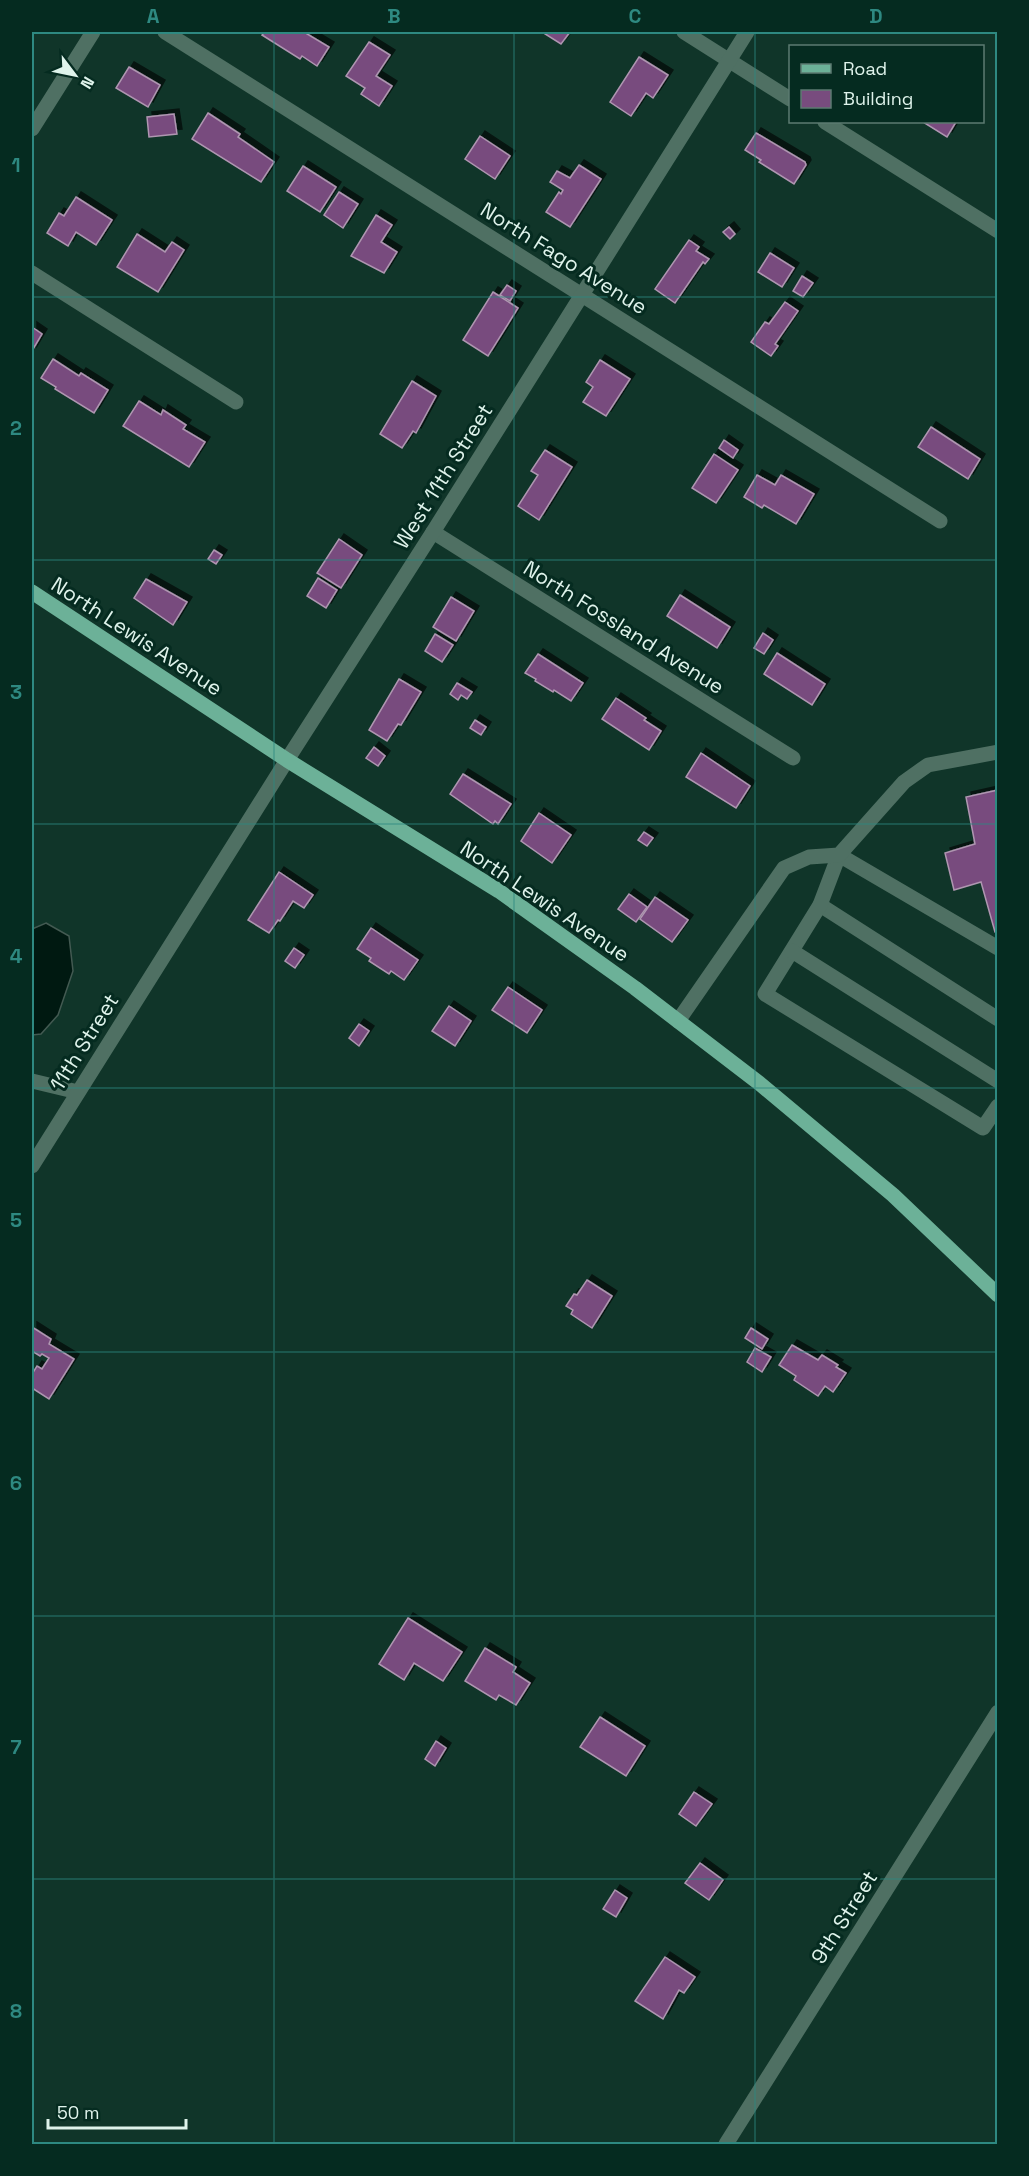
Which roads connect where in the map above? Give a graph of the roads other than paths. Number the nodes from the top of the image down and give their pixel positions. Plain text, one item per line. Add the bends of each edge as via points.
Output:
1 (93, 32) edge
2 (165, 32) edge
3 (684, 32) edge
4 (747, 32) edge
5 (728, 59) junction
6 (789, 98) edge
7 (827, 123) edge
8 (32, 129) edge
9 (998, 231) edge
10 (32, 273) edge
11 (582, 294) junction
12 (236, 402) dead end
13 (940, 521) dead end
14 (433, 532) junction
15 (32, 592) edge
16 (998, 752) edge
17 (793, 758) dead end
18 (286, 760) junction
19 (840, 855) junction
20 (820, 905) junction
21 (172, 941) joint
22 (998, 948) edge
23 (792, 951) junction
24 (998, 1019) edge
25 (678, 1021) junction
26 (32, 1081) edge
27 (998, 1081) edge
28 (78, 1092) junction
29 (998, 1106) edge
30 (32, 1166) edge
31 (998, 1295) edge
32 (998, 1712) edge
33 (726, 2145) edge

1 - 8 street
2 - 11 street, North Fago Avenue
3 - 5 street
4 - 5 street, West 11th Street
5 - 6 street
5 - 11 street, West 11th Street
7 - 9 street
10 - 12 street
11 - 13 street, North Fago Avenue
11 - 14 street, West 11th Street
14 - 17 street, North Fossland Avenue
14 - 18 street, West 11th Street
15 - 18 main road, North Lewis Avenue
16 - 19 street via 928,765 903,782
18 - 21 street, West 11th Street
18 - 25 main road, North Lewis Avenue via 499,891
19 - 20 street
19 - 22 street
19 - 25 street via 809,857 784,868
20 - 23 street
20 - 24 street
21 - 28 street, 11th Street
23 - 27 street
23 - 29 street via 765,994 983,1128
25 - 31 main road, North Lewis Avenue via 893,1195
26 - 28 street
28 - 30 street, 11th Street
32 - 33 street, 9th Street

